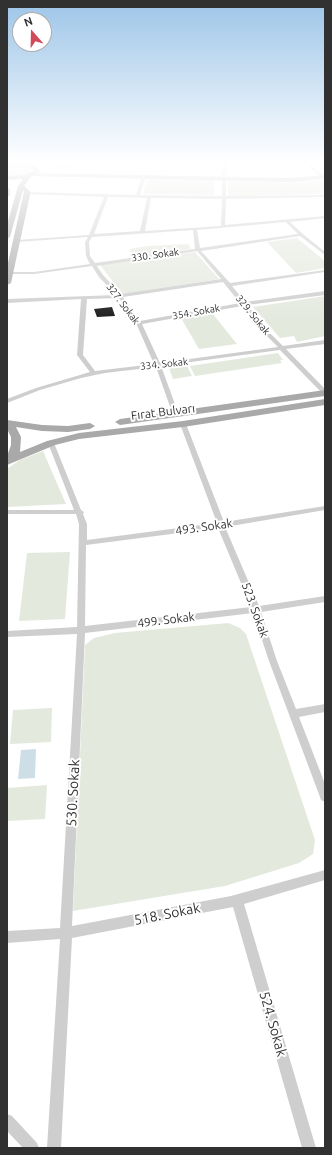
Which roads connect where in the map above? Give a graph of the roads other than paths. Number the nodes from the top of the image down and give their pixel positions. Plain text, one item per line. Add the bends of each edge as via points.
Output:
1 (13, 216) edge
2 (22, 216) edge
3 (99, 216) edge
4 (145, 216) edge
5 (223, 216) edge
6 (325, 217) edge
7 (288, 222) junction
8 (223, 227) junction
9 (195, 229) junction
10 (142, 233) junction
11 (301, 235) junction
12 (91, 236) junction
13 (7, 237) edge
14 (17, 241) junction
15 (198, 250) junction
16 (324, 252) edge
17 (94, 264) junction
18 (325, 271) edge
19 (9, 273) junction
20 (224, 280) junction
21 (7, 284) edge
22 (229, 285) junction
23 (325, 293) edge
24 (120, 296) junction
25 (84, 299) junction
26 (7, 301) edge
27 (242, 304) junction
28 (138, 323) junction
29 (325, 342) edge
30 (282, 349) junction
31 (158, 365) junction
32 (93, 373) junction
33 (325, 393) edge
34 (7, 401) edge
35 (325, 402) edge
36 (176, 415) junction
37 (7, 424) edge
38 (183, 424) junction
39 (79, 432) junction
40 (51, 443) junction
41 (8, 462) edge
42 (325, 508) edge
43 (7, 512) edge
44 (80, 512) junction
45 (221, 525) junction
46 (83, 543) junction
47 (325, 599) edge
48 (256, 610) junction
49 (81, 630) junction
50 (7, 634) edge
51 (325, 708) edge
52 (293, 714) junction
53 (325, 797) edge
54 (325, 875) edge
55 (237, 900) junction
56 (66, 933) junction
57 (7, 938) edge
58 (7, 1121) edge
59 (32, 1148) edge
60 (54, 1148) edge
61 (309, 1148) edge

1 - 13 main road
2 - 14 main road
3 - 12 street, 327. Sokak
4 - 10 street
5 - 8 street
6 - 7 street
7 - 8 street
7 - 11 street
8 - 9 street
9 - 10 street
9 - 15 street
10 - 12 street
11 - 15 street, 330. Sokak
11 - 16 street
12 - 14 street
12 - 17 street, 327. Sokak via 86,249
14 - 19 main road
15 - 17 street, 330. Sokak
15 - 20 street, 329. Sokak
17 - 19 street, 330. Sokak via 34,273
17 - 24 street, 327. Sokak via 101,276
18 - 22 street
19 - 21 main road
20 - 22 street, 329. Sokak
20 - 24 street
22 - 27 street, 329. Sokak
23 - 27 street, 354. Sokak
24 - 25 street
24 - 28 street, 327. Sokak
25 - 26 street
25 - 32 street via 80,355
27 - 28 street, 354. Sokak
27 - 30 street, 329. Sokak
28 - 31 street, 327. Sokak
29 - 30 street, 334. Sokak
30 - 31 street, 334. Sokak
30 - 33 street, 329. Sokak
31 - 32 street, 334. Sokak
31 - 36 street, 327. Sokak
32 - 34 street, 334. Sokak
33 - 36 main road, Fırat Bulvarı
35 - 38 main road, Fırat Bulvarı
36 - 39 main road, Fırat Bulvarı
37 - 39 main road, Fırat Bulvarı
37 - 41 main road via 16,437 14,454
38 - 39 main road, Fırat Bulvarı
38 - 45 street, 523. Sokak
39 - 40 main road, Fırat Bulvarı
40 - 41 main road, Fırat Bulvarı
40 - 44 street, 530. Sokak
42 - 45 street, 493. Sokak
43 - 44 street
44 - 46 street, 530. Sokak
45 - 46 street, 493. Sokak
45 - 48 street, 523. Sokak
46 - 49 street, 530. Sokak
47 - 48 street, 499. Sokak
48 - 49 street, 499. Sokak
48 - 52 street, 523. Sokak
49 - 50 street, 499. Sokak
49 - 56 street, 530. Sokak
51 - 52 street
52 - 53 street, 523. Sokak
54 - 55 street, 518. Sokak
55 - 56 street, 518. Sokak
55 - 61 street, 524. Sokak
56 - 57 street, 518. Sokak
56 - 60 street, 530. Sokak
58 - 59 street

